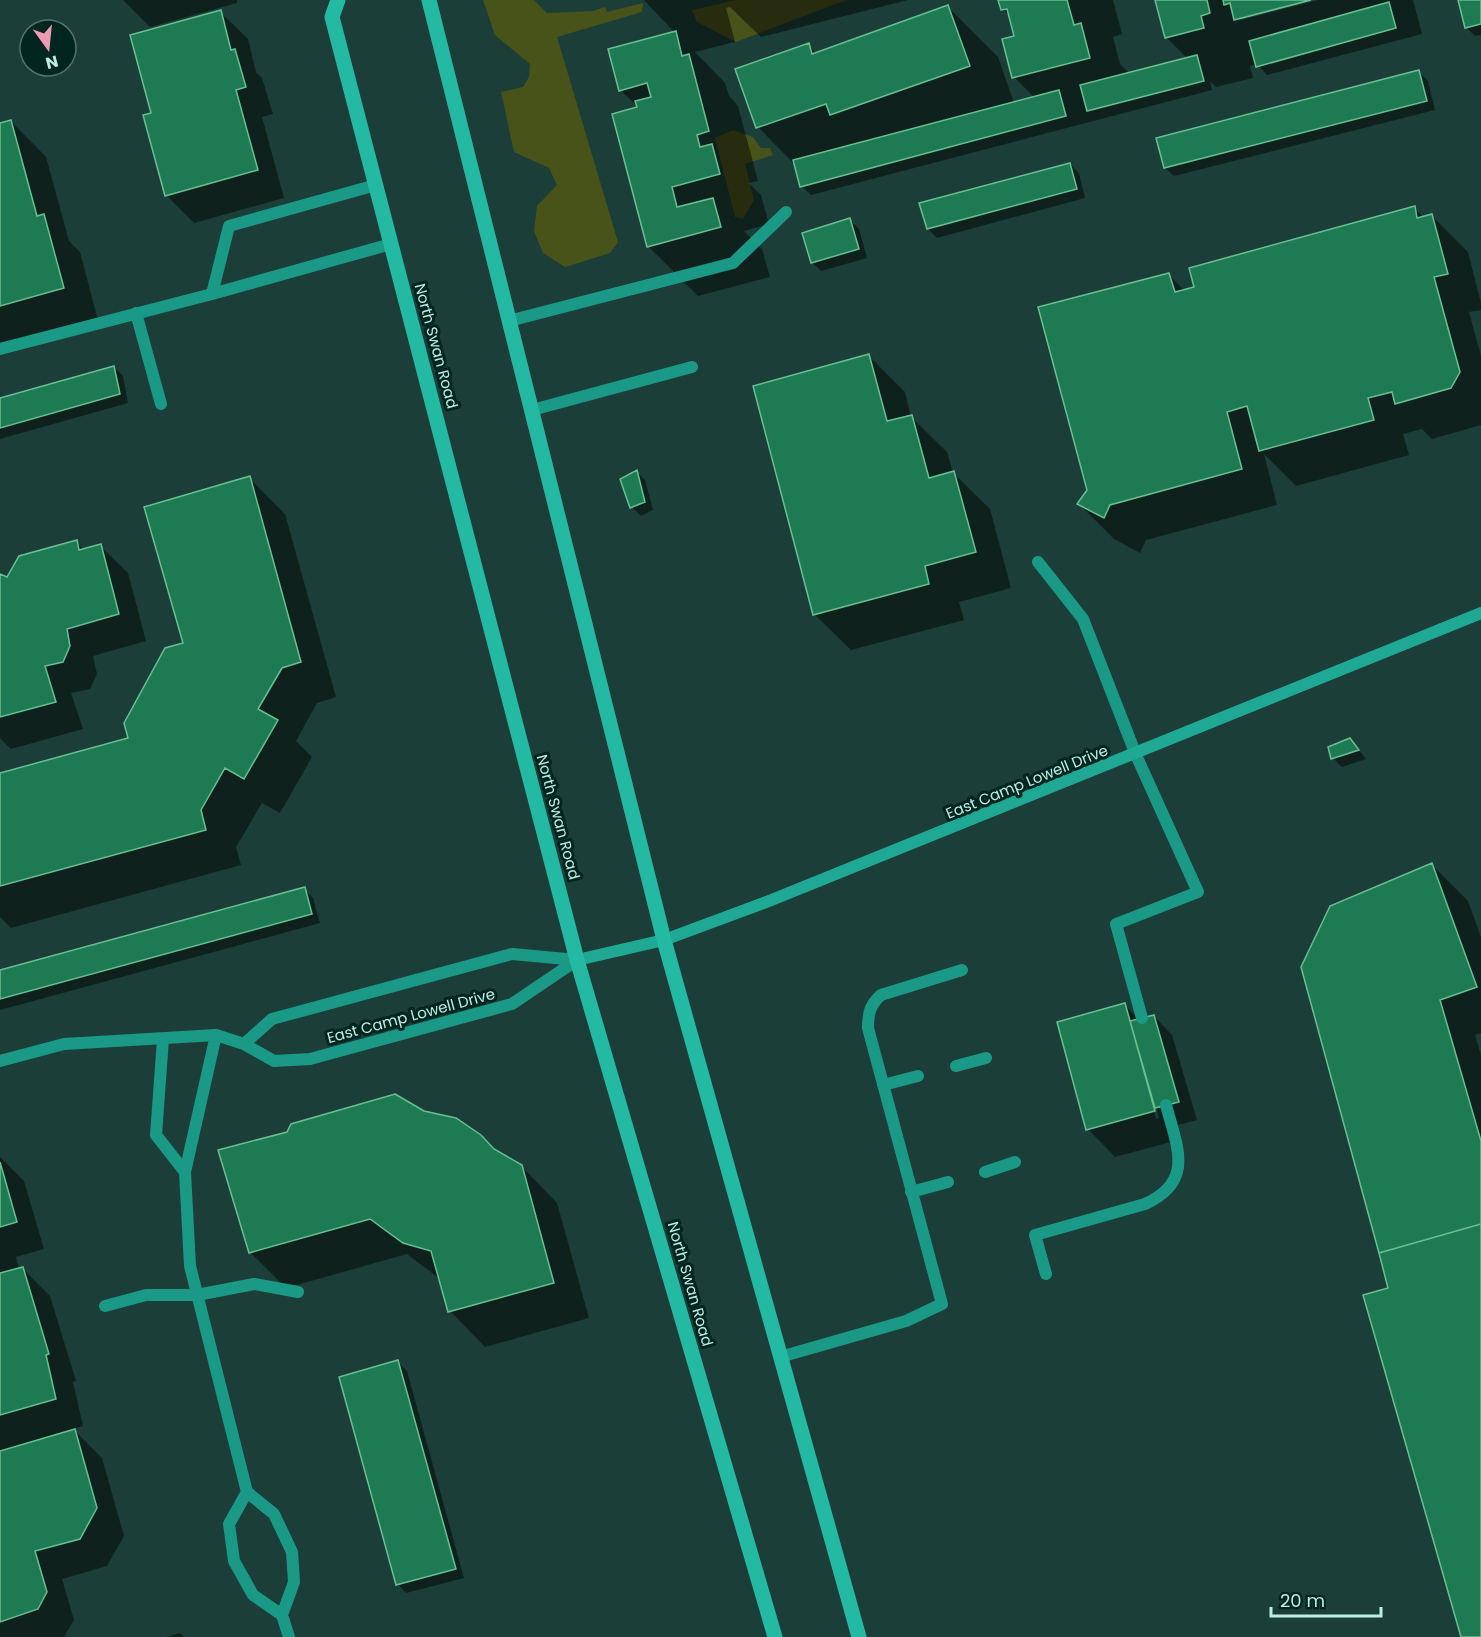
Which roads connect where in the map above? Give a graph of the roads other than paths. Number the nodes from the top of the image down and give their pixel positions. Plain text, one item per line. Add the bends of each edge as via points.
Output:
1 (338, 0) edge
2 (429, 0) edge
3 (376, 185) junction
4 (786, 212) dead end
5 (391, 244) junction
6 (212, 294) junction
7 (136, 313) junction
8 (509, 321) junction
9 (0, 349) edge
10 (692, 367) dead end
11 (160, 404) dead end
12 (532, 410) junction
13 (1038, 562) dead end
14 (1481, 613) edge
15 (1136, 754) junction
16 (664, 940) junction
17 (577, 960) junction
18 (962, 970) dead end
19 (1142, 1018) dead end
20 (216, 1035) junction
21 (163, 1039) junction
22 (244, 1044) junction
23 (986, 1058) dead end
24 (0, 1061) edge
25 (956, 1066) dead end
26 (918, 1076) dead end
27 (882, 1085) junction
28 (1166, 1106) dead end
29 (1015, 1162) dead end
30 (185, 1172) junction
31 (985, 1172) dead end
32 (948, 1182) dead end
33 (911, 1192) junction
34 (1046, 1274) dead end
35 (298, 1292) dead end
36 (197, 1295) junction
37 (105, 1306) dead end
38 (780, 1357) junction
39 (246, 1492) junction
40 (282, 1615) junction
41 (289, 1637) edge
42 (776, 1637) edge
43 (859, 1637) edge

1 - 3 main road, North Swan Road via 332,17
2 - 8 main road
3 - 5 main road, North Swan Road
3 - 6 street via 229,226
4 - 8 street via 732,263
5 - 6 street
5 - 17 main road, North Swan Road
6 - 7 street
7 - 9 street
7 - 11 street
8 - 12 main road
10 - 12 street
12 - 16 main road
13 - 15 street via 1083,619
14 - 15 main road, East Camp Lowell Drive
15 - 16 main road, East Camp Lowell Drive
15 - 19 street via 1198,892 1116,924
16 - 17 main road, East Camp Lowell Drive
16 - 38 main road
17 - 22 street, East Camp Lowell Drive via 512,954 272,1019
17 - 22 street, East Camp Lowell Drive via 512,1004 310,1059 274,1060
17 - 42 main road, North Swan Road
18 - 27 street via 891,991 872,1003 868,1028
20 - 21 street, East Camp Lowell Drive
20 - 22 street, East Camp Lowell Drive
20 - 30 street
21 - 24 street, East Camp Lowell Drive via 64,1044
21 - 30 street via 156,1135
23 - 25 street
26 - 27 street
27 - 33 street
28 - 34 street via 1179,1154 1176,1179 1145,1204 1035,1235
29 - 31 street
30 - 36 street via 190,1266
32 - 33 street
33 - 38 street via 942,1304 906,1321
35 - 36 street via 254,1284
36 - 37 street via 146,1295
36 - 39 street
38 - 43 main road
39 - 40 street via 274,1514 292,1552 294,1582
39 - 40 street via 229,1524 234,1561 253,1595
40 - 41 street

